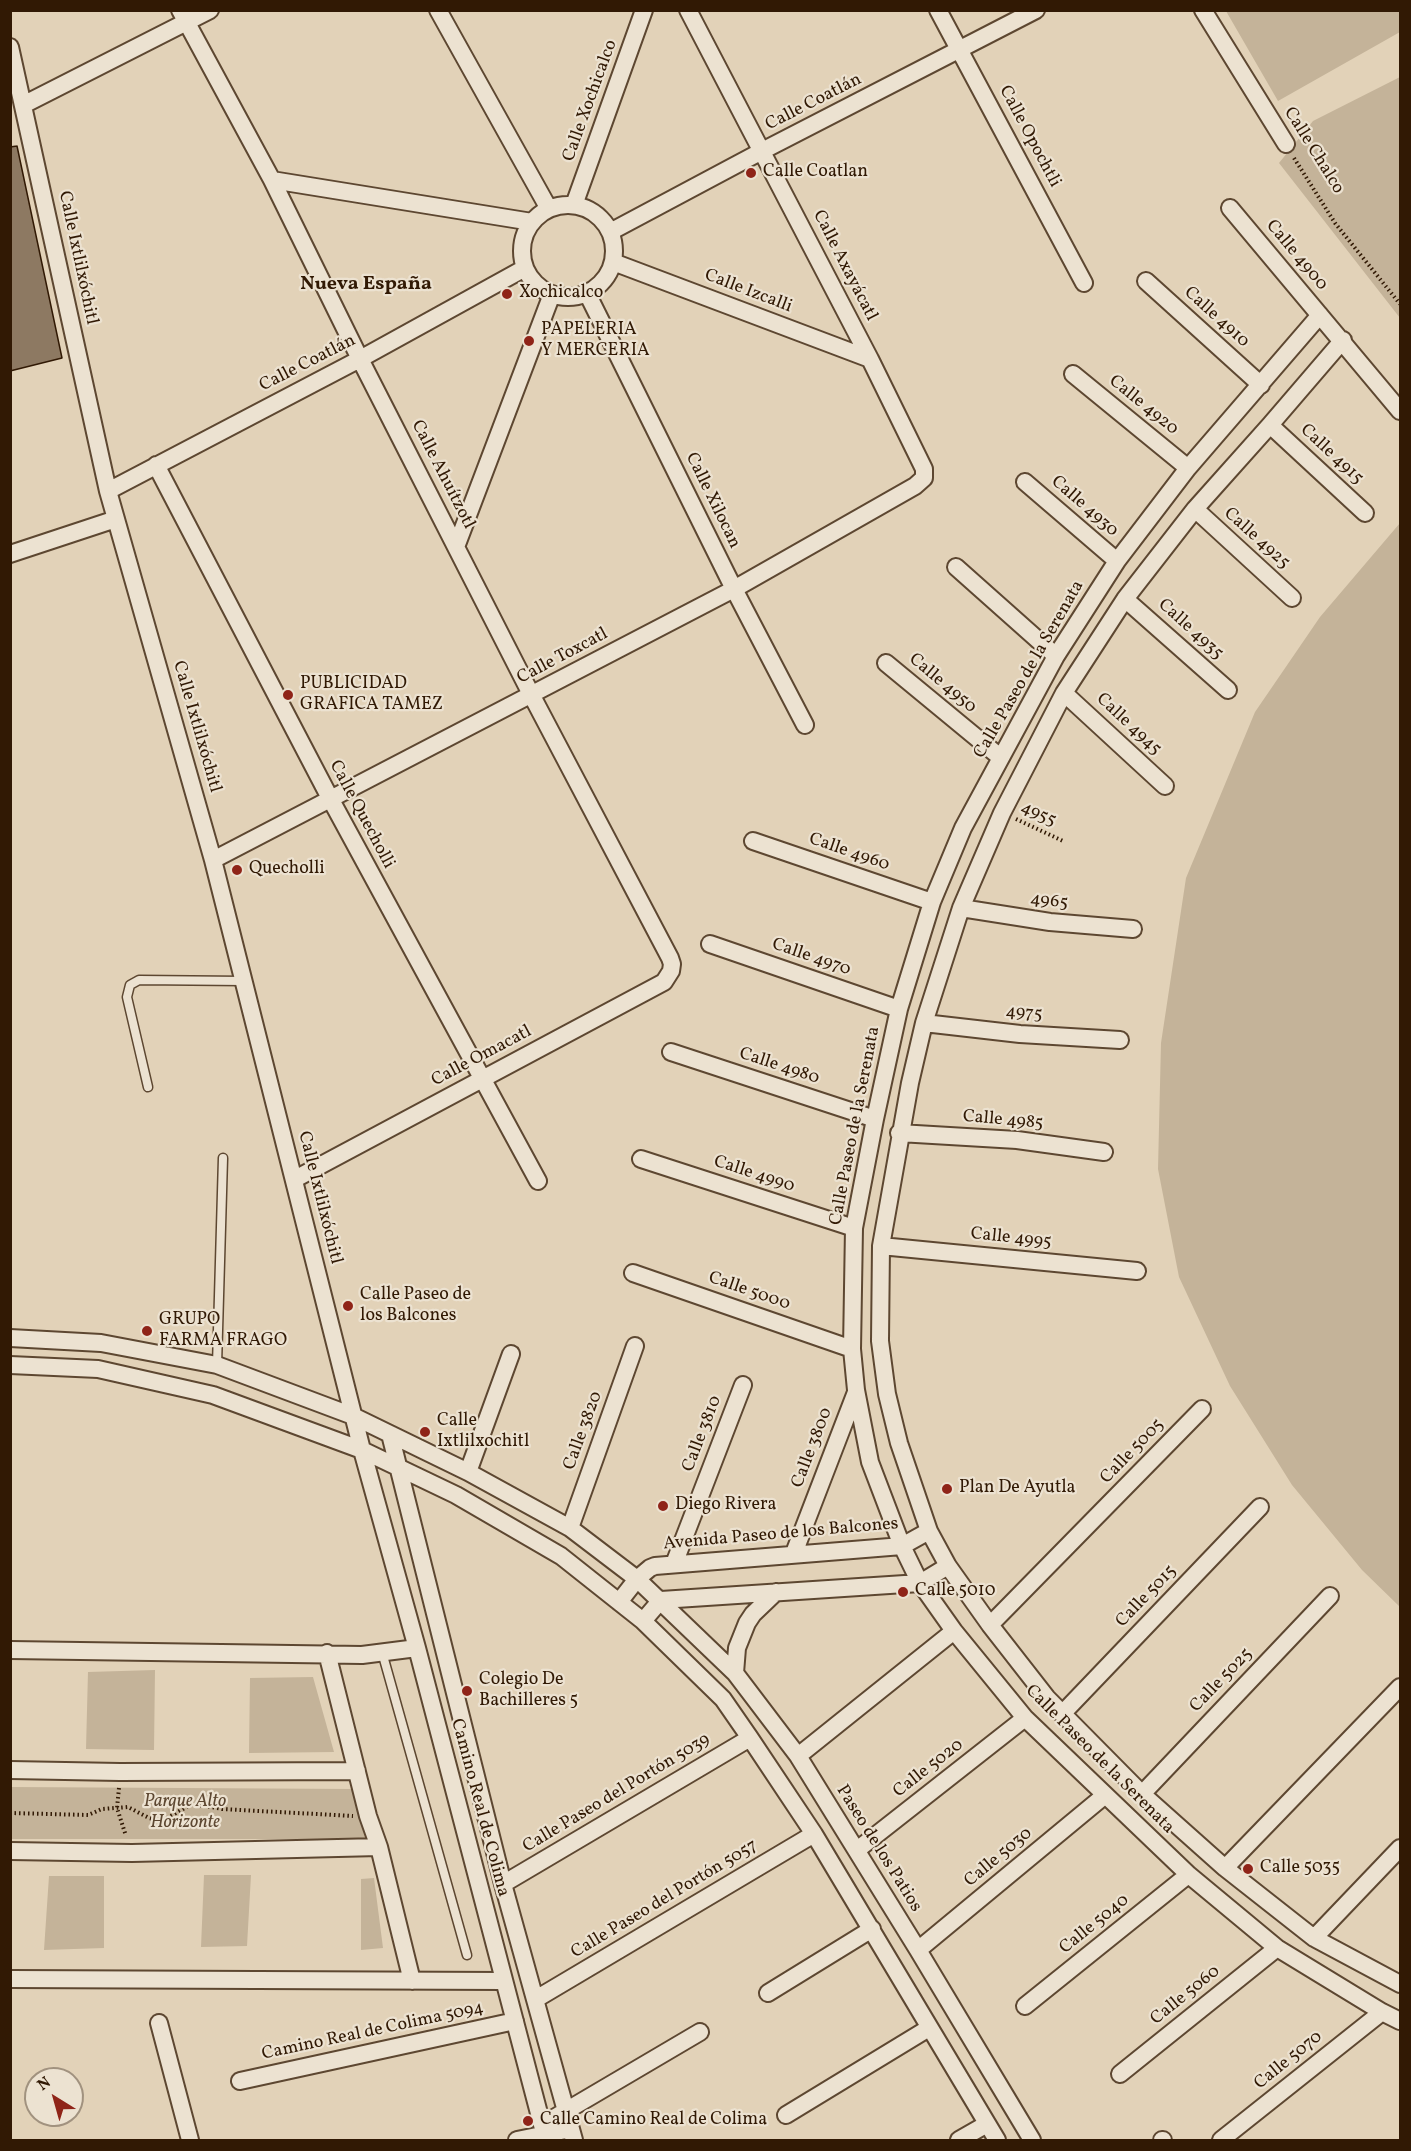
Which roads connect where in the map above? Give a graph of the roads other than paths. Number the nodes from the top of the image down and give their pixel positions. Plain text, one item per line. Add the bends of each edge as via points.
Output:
1 (210, 10) edge
2 (438, 10) edge
3 (644, 10) edge
4 (688, 10) edge
5 (938, 10) edge
6 (1036, 10) edge
7 (1203, 10) edge
8 (183, 17) edge
9 (10, 47) edge
10 (961, 50) junction
11 (23, 105) junction
12 (1286, 144) road end
13 (762, 151) junction
14 (272, 180) junction
15 (574, 205) junction
16 (1230, 208) dead end
17 (549, 209) junction
18 (532, 222) junction
19 (610, 232) junction
20 (613, 262) junction
21 (525, 268) junction
22 (1146, 281) dead end
23 (1084, 283) dead end
24 (587, 293) junction
25 (552, 294) junction
26 (1320, 315) junction
27 (1338, 334) junction
28 (360, 359) junction
29 (870, 359) junction
30 (1073, 374) dead end
31 (1261, 385) junction
32 (1401, 411) edge
33 (1270, 425) junction
34 (156, 465) junction
35 (1188, 468) junction
36 (924, 478) joint
37 (1025, 482) dead end
38 (108, 490) junction
39 (1195, 509) junction
40 (1365, 513) dead end
41 (116, 519) junction
42 (456, 547) junction
43 (10, 554) edge
44 (1118, 561) junction
45 (956, 567) dead end
46 (734, 589) junction
47 (1292, 598) dead end
48 (1125, 599) junction
49 (1056, 656) junction
50 (886, 663) dead end
51 (1228, 690) dead end
52 (1064, 693) junction
53 (532, 696) junction
54 (805, 725) dead end
55 (1000, 757) junction
56 (1165, 786) dead end
57 (331, 800) junction
58 (753, 841) dead end
59 (213, 860) junction
60 (932, 902) junction
61 (961, 908) junction
62 (1133, 929) dead end
63 (710, 944) dead end
64 (670, 958) joint
65 (244, 981) junction
66 (899, 1009) junction
67 (924, 1023) junction
68 (1120, 1040) dead end
69 (671, 1052) dead end
70 (482, 1078) junction
71 (148, 1087) dead end
72 (875, 1119) junction
73 (900, 1133) junction
74 (1104, 1152) dead end
75 (223, 1158) dead end
76 (641, 1159) dead end
77 (295, 1179) junction
78 (538, 1181) dead end
79 (854, 1228) junction
80 (881, 1246) junction
81 (1137, 1271) dead end
82 (633, 1272) dead end
83 (10, 1338) edge
84 (635, 1346) dead end
85 (852, 1349) junction
86 (512, 1354) dead end
87 (10, 1365) edge
88 (217, 1365) junction
89 (743, 1385) dead end
90 (856, 1390) junction
91 (1202, 1409) dead end
92 (353, 1416) junction
93 (390, 1434) junction
94 (362, 1450) junction
95 (399, 1467) junction
96 (468, 1472) junction
97 (1260, 1507) dead end
98 (570, 1528) junction
99 (929, 1531) junction
100 (902, 1546) junction
101 (794, 1553) junction
102 (674, 1564) junction
103 (948, 1566) junction
104 (637, 1579) junction
105 (921, 1582) junction
106 (776, 1592) junction
107 (1330, 1596) dead end
108 (661, 1600) junction
109 (619, 1602) junction
110 (643, 1621) junction
111 (990, 1625) junction
112 (954, 1631) junction
113 (417, 1648) junction
114 (10, 1650) edge
115 (382, 1652) junction
116 (327, 1653) junction
117 (735, 1673) junction
118 (451, 1677) junction
119 (426, 1684) junction
120 (1401, 1687) edge
121 (1062, 1714) junction
122 (1024, 1718) junction
123 (750, 1738) junction
124 (798, 1756) junction
125 (10, 1770) edge
126 (357, 1771) junction
127 (1142, 1794) junction
128 (1104, 1796) junction
129 (814, 1834) junction
130 (379, 1847) junction
131 (1401, 1848) edge
132 (857, 1850) junction
133 (10, 1851) edge
134 (1225, 1868) junction
135 (1188, 1875) junction
136 (503, 1884) junction
137 (872, 1929) junction
138 (1314, 1938) junction
139 (1277, 1948) junction
140 (918, 1950) junction
141 (467, 1955) dead end
142 (10, 1979) edge
143 (412, 1981) junction
144 (504, 1981) junction
145 (1401, 1984) edge
146 (768, 1993) dead end
147 (536, 1999) junction
148 (1025, 2006) dead end
149 (1382, 2012) junction
150 (514, 2021) junction
151 (1401, 2021) edge
152 (159, 2023) dead end
153 (929, 2028) junction
154 (700, 2032) dead end
155 (1120, 2074) dead end
156 (240, 2081) dead end
157 (566, 2112) junction
158 (786, 2115) dead end
159 (987, 2124) junction
160 (544, 2134) edge
161 (573, 2134) edge
162 (190, 2140) edge
163 (517, 2140) edge
164 (959, 2140) edge
165 (997, 2140) edge
166 (1032, 2140) edge
167 (1221, 2140) edge

1 - 8 street
2 - 17 street
3 - 15 street, Calle Xochicalco
4 - 13 street, Calle Axayácatl
5 - 10 street, Calle Opochtli
6 - 10 street, Calle Coatlán
7 - 12 street, Calle Chalco
8 - 11 street
8 - 14 street, Calle Ahuítzotl
9 - 11 street, Calle Ixtlilxóchitl
10 - 13 street, Calle Coatlán
10 - 23 street, Calle Opochtli
11 - 38 street, Calle Ixtlilxóchitl
13 - 19 street, Calle Coatlán
13 - 29 street, Calle Axayácatl
14 - 18 street
14 - 28 street, Calle Ahuítzotl
15 - 17 street
15 - 19 street via 603,220
16 - 26 street, Calle 4900
17 - 18 street
18 - 21 street via 523,241
19 - 20 street
20 - 24 street via 605,278
20 - 29 street, Calle Izcalli
21 - 25 street via 534,282
21 - 28 street, Calle Coatlán
22 - 31 street, Calle 4910
24 - 25 street via 571,297
24 - 46 street, Calle Xilocan
25 - 42 street
26 - 27 street, Calle 4900
26 - 31 street, Calle Paseo de la Serenata
27 - 32 street, Calle 4900
27 - 33 street, Calle Paseo de la Serenata
28 - 34 street, Calle Coatlán
28 - 42 street, Calle Ahuítzotl
29 - 36 street, Calle Axayácatl via 924,469
30 - 35 street, Calle 4920
31 - 35 street, Calle Paseo de la Serenata
33 - 39 street, Calle Paseo de la Serenata
33 - 40 street, Calle 4915
34 - 38 street, Calle Coatlán
34 - 57 street, Calle Quecholli
35 - 44 street, Calle Paseo de la Serenata
36 - 46 street, Calle Toxcatl
37 - 44 street, Calle 4930
38 - 41 street, Calle Ixtlilxóchitl
39 - 47 street, Calle 4925
39 - 48 street, Calle Paseo de la Serenata
41 - 43 street
41 - 59 street, Calle Ixtlilxóchitl
42 - 53 street, Calle Ahuítzotl
44 - 49 street, Calle Paseo de la Serenata
45 - 49 street
46 - 53 street, Calle Toxcatl
46 - 54 street, Calle Xilocan
48 - 51 street, Calle 4935
48 - 52 street, Calle Paseo de la Serenata
49 - 55 street, Calle Paseo de la Serenata
50 - 55 street, Calle 4950
52 - 56 street, Calle 4945
52 - 61 street, Calle Paseo de la Serenata via 1002,813
53 - 57 street, Calle Toxcatl
53 - 64 street, Calle Ahuítzotl
55 - 60 street, Calle Paseo de la Serenata via 963,828
57 - 59 street, Calle Toxcatl
57 - 70 street, Calle Quecholli
58 - 60 street, Calle 4960
59 - 65 street, Calle Ixtlilxóchitl
60 - 66 street, Calle Paseo de la Serenata
61 - 62 street, 4965 via 1050,922
61 - 67 street, Calle Paseo de la Serenata
63 - 66 street, Calle 4970
64 - 70 street, Calle Omacatl via 671,971 663,982
65 - 71 lane via 139,980 130,985 127,997
65 - 77 street, Calle Ixtlilxóchitl
66 - 72 street, Calle Paseo de la Serenata
67 - 68 street, 4975
67 - 73 street, Calle Paseo de la Serenata
69 - 72 street, Calle 4980
70 - 77 street, Calle Omacatl
70 - 78 street, Calle Quecholli
72 - 79 street, Calle Paseo de la Serenata
73 - 74 street, Calle 4985 via 1017,1140
73 - 80 street, Calle Paseo de la Serenata
75 - 88 lane
76 - 79 street, Calle 4990
77 - 92 street, Calle Ixtlilxóchitl
79 - 85 street, Calle Paseo de la Serenata
80 - 81 street, Calle 4995
80 - 99 street, Calle Paseo de la Serenata via 880,1341 887,1394
82 - 85 street, Calle 5000
83 - 88 street via 101,1343
84 - 98 street, Calle 3820
85 - 90 street, Calle Paseo de la Serenata
86 - 96 street
87 - 94 street via 98,1369 213,1395
88 - 92 street
89 - 102 street, Calle 3810
90 - 100 street, Calle Paseo de la Serenata via 870,1462
90 - 101 street, Calle 3800
91 - 111 street, Calle 5005
92 - 93 street
92 - 94 street, Camino Real de Colima
93 - 95 street, Camino Real de Colima
93 - 96 street
94 - 95 street
94 - 113 street, Camino Real de Colima
95 - 109 street via 561,1556
95 - 118 street, Camino Real de Colima
96 - 98 street
97 - 121 street, Calle 5015
98 - 104 street
99 - 100 street, Avenida Paseo de los Balcones
99 - 103 street, Calle Paseo de la Serenata
100 - 101 street, Avenida Paseo de los Balcones
100 - 105 street, Calle Paseo de la Serenata
101 - 102 street, Avenida Paseo de los Balcones
102 - 104 street, Avenida Paseo de los Balcones via 650,1568
103 - 105 street
103 - 111 street, Calle Paseo de la Serenata
104 - 108 street
104 - 109 street, Avenida Paseo de los Balcones
105 - 106 street
105 - 112 street, Calle Paseo de la Serenata
106 - 108 street
106 - 117 street via 747,1623 737,1648
107 - 127 street, Calle 5025
108 - 110 street
108 - 117 street, Paseo de los Patios
109 - 110 street
110 - 123 street via 723,1699
111 - 121 street, Calle Paseo de la Serenata
112 - 122 street, Calle Paseo de la Serenata
112 - 124 street
113 - 115 street
113 - 119 street, Camino Real de Colima
114 - 116 street
115 - 116 street
115 - 141 lane
116 - 126 street
117 - 124 street, Paseo de los Patios
118 - 119 street
118 - 136 street, Camino Real de Colima
119 - 144 street, Camino Real de Colima
120 - 134 street
121 - 127 street, Calle Paseo de la Serenata
122 - 128 street, Calle Paseo de la Serenata
122 - 132 street, Calle 5020
123 - 129 street
123 - 136 street, Calle Paseo del Portón 5039
124 - 132 street, Paseo de los Patios
125 - 126 street
126 - 130 street
127 - 134 street, Calle Paseo de la Serenata
128 - 135 street, Calle Paseo de la Serenata
128 - 140 street, Calle 5030
129 - 137 street
129 - 147 street, Calle Paseo del Portón 5057
130 - 133 street via 132,1853
130 - 143 street
131 - 138 street
132 - 140 street, Paseo de los Patios
134 - 138 street, Calle Paseo de la Serenata
135 - 139 street, Calle Paseo de la Serenata
135 - 148 street, Calle 5040
136 - 147 street, Camino Real de Colima
137 - 146 street
137 - 153 street
138 - 145 street, Calle Paseo de la Serenata
139 - 149 street, Calle Paseo de la Serenata
139 - 155 street, Calle 5060
140 - 166 street, Paseo de los Patios
142 - 143 street
143 - 144 street
144 - 150 street, Camino Real de Colima
147 - 157 street, Camino Real de Colima
149 - 151 street, Calle Paseo de la Serenata
149 - 167 street, Calle 5070
150 - 156 street, Camino Real de Colima 5094
150 - 160 street, Camino Real de Colima
152 - 162 street
153 - 158 street
153 - 159 street
154 - 157 street
157 - 160 street
157 - 161 street, Camino Real de Colima
159 - 164 street
159 - 165 street
160 - 161 street
160 - 163 street

